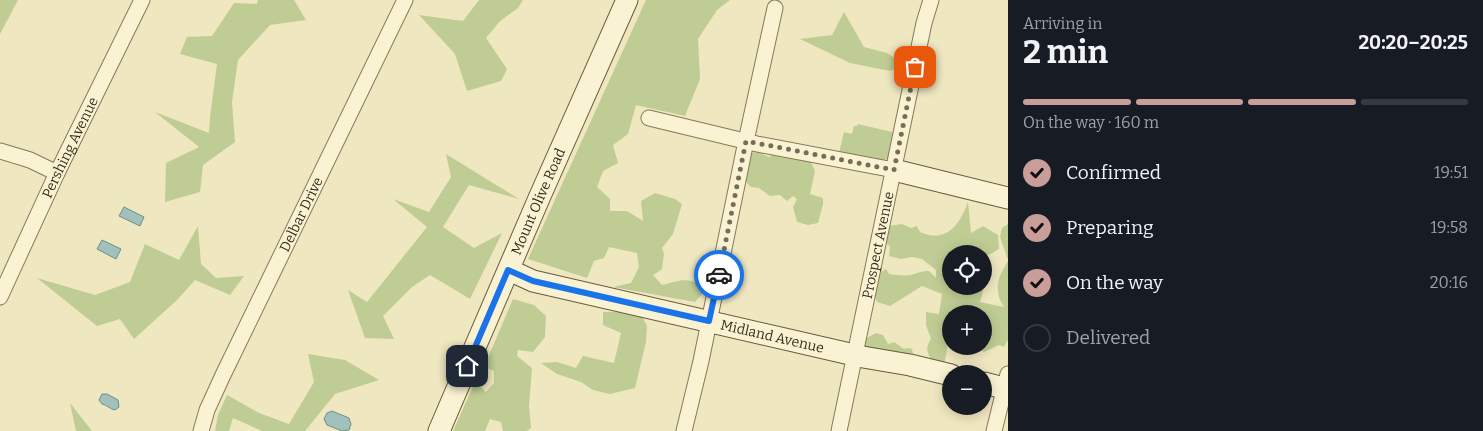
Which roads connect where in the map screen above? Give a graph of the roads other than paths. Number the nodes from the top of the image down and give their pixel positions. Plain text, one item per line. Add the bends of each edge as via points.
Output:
1 (142, 0) edge
2 (405, 0) edge
3 (627, 0) edge
4 (931, 0) edge
5 (776, 8) dead end
6 (649, 118) dead end
7 (746, 141) junction
8 (0, 151) edge
9 (894, 170) junction
10 (57, 173) junction
11 (1008, 198) edge
12 (508, 270) junction
13 (0, 297) edge
14 (709, 321) junction
15 (855, 355) junction
16 (942, 373) edge
17 (992, 383) edge
18 (1007, 384) edge
19 (201, 431) edge
20 (440, 431) edge
21 (684, 431) edge
22 (839, 431) edge
23 (994, 431) edge

1 - 10 street, Pershing Avenue
2 - 19 street, Delbar Drive via 222,375
3 - 12 street, Mount Olive Road
4 - 9 street, Prospect Avenue
5 - 7 street
6 - 7 street
7 - 9 street
7 - 14 street
8 - 10 street
9 - 11 street
9 - 15 street, Prospect Avenue
10 - 13 street, Pershing Avenue
12 - 14 street, Midland Avenue via 533,281
12 - 20 street, Mount Olive Road
14 - 15 street, Midland Avenue
14 - 21 street
15 - 16 street, Midland Avenue
15 - 22 street, Prospect Avenue
17 - 18 street
18 - 23 street

